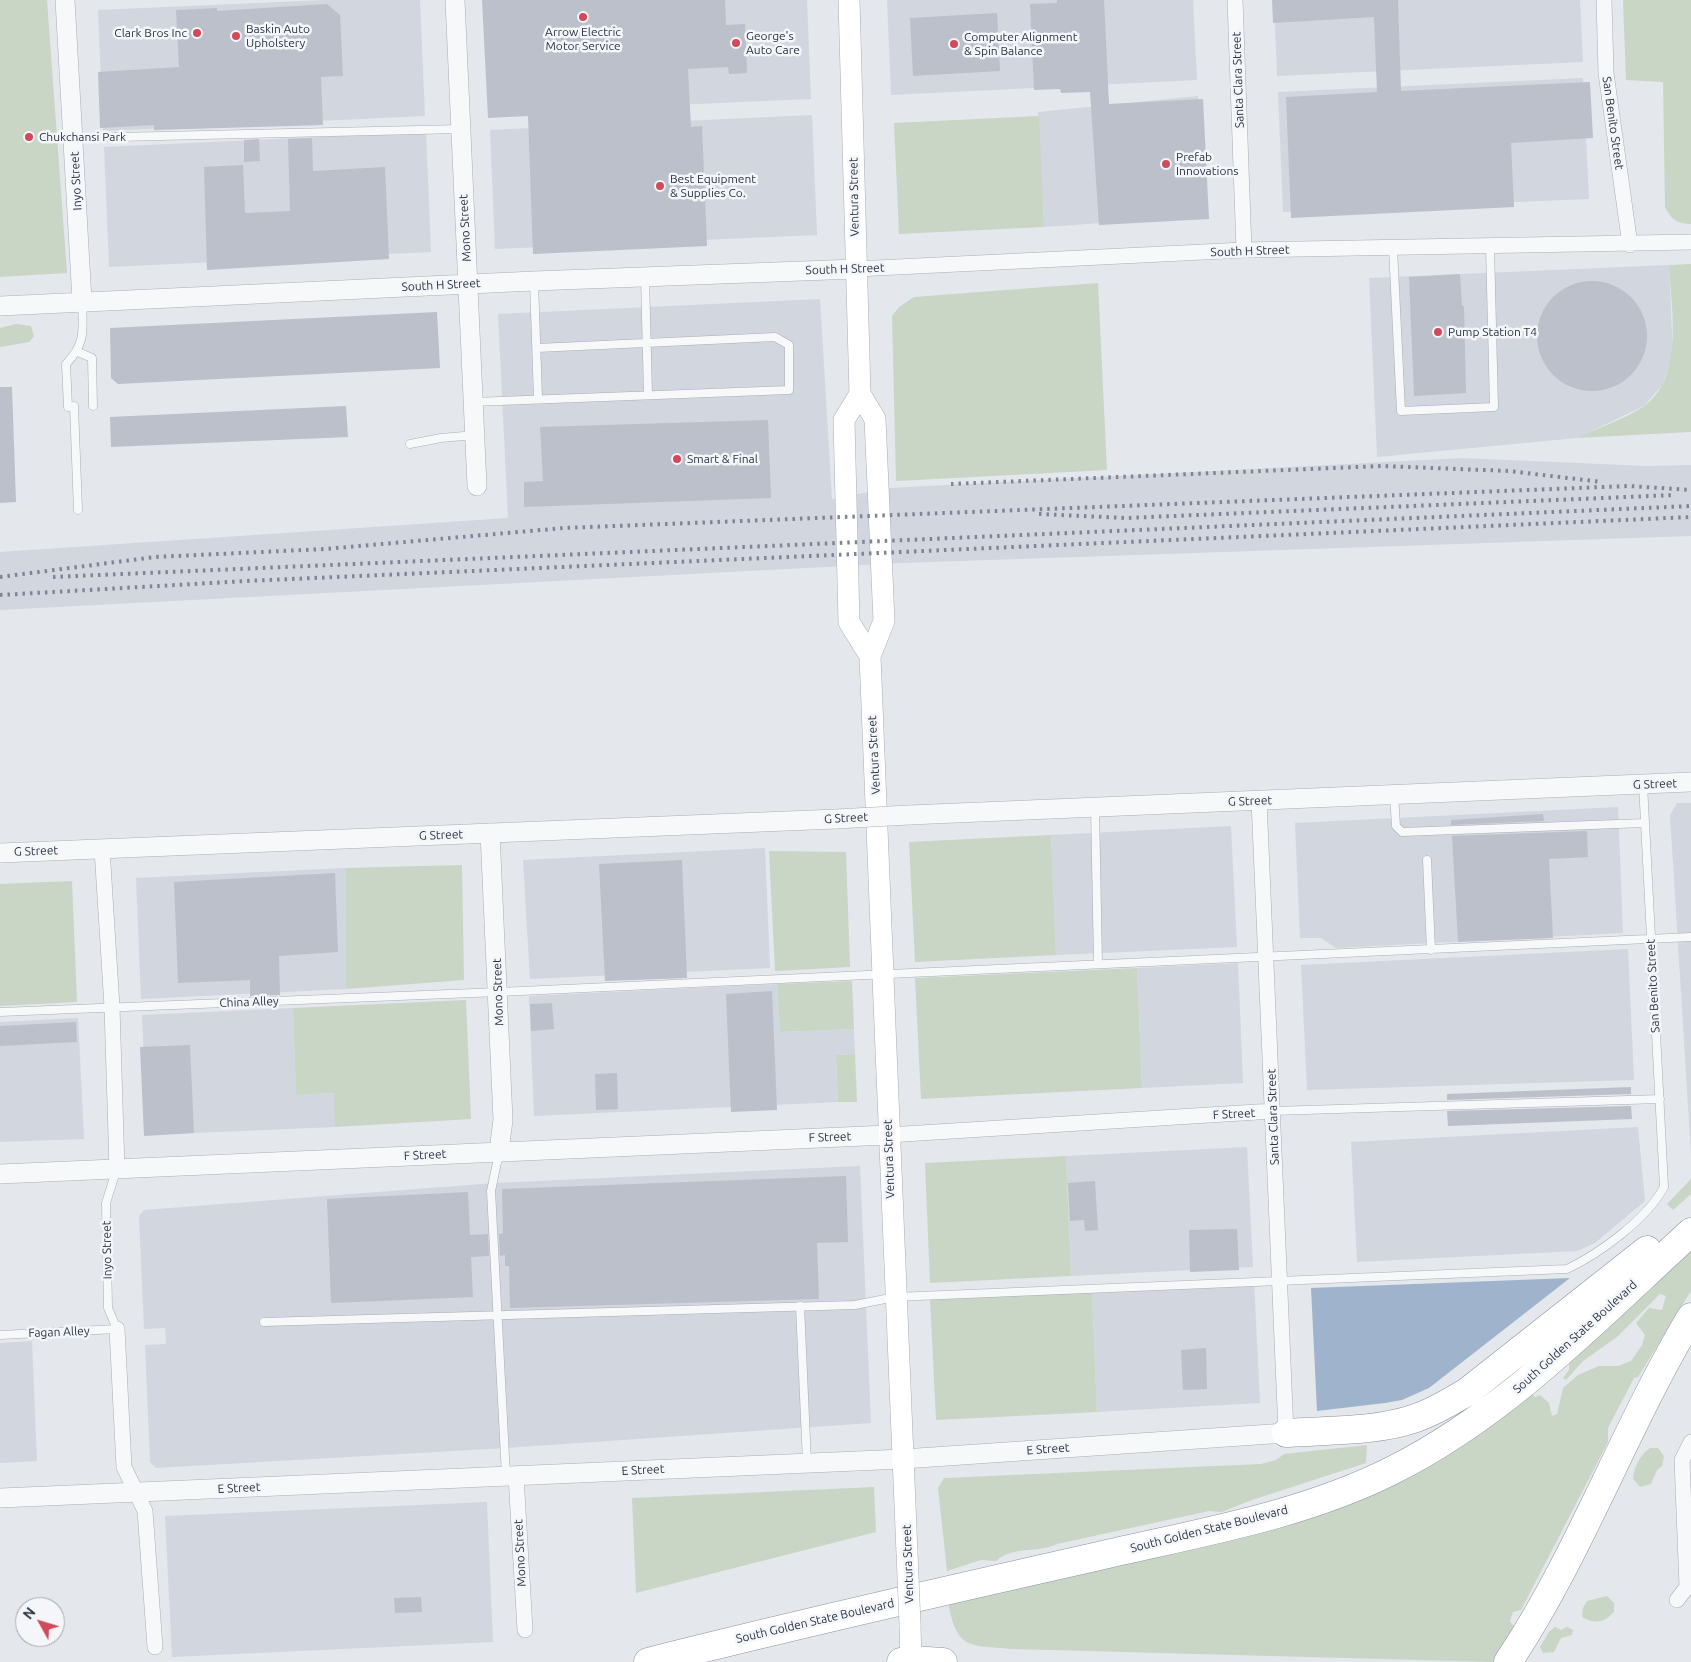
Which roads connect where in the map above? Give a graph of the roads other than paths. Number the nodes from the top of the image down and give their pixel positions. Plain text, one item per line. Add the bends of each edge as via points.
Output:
1 (65, 0) edge
2 (455, 0) edge
3 (849, 0) edge
4 (1234, 0) edge
5 (1604, 0) edge
6 (461, 129) junction
7 (74, 138) junction
8 (1691, 242) edge
9 (1630, 244) junction
10 (1490, 246) junction
11 (1393, 248) junction
12 (1244, 250) junction
13 (856, 269) junction
14 (645, 276) junction
15 (534, 281) junction
16 (468, 284) junction
17 (82, 302) junction
18 (0, 306) edge
19 (646, 343) junction
20 (536, 348) junction
21 (78, 352) junction
22 (860, 394) junction
23 (648, 395) junction
24 (538, 399) junction
25 (473, 402) junction
26 (94, 406) dead end
27 (475, 435) junction
28 (410, 444) dead end
29 (477, 486) dead end
30 (78, 510) dead end
31 (870, 656) junction
32 (1691, 782) edge
33 (1643, 784) junction
34 (1394, 795) junction
35 (1260, 800) junction
36 (1095, 807) junction
37 (1645, 822) junction
38 (490, 834) junction
39 (102, 848) junction
40 (0, 853) edge
41 (1427, 860) dead end
42 (1691, 937) edge
43 (1651, 940) junction
44 (1431, 950) junction
45 (1267, 958) junction
46 (1098, 963) junction
47 (884, 974) junction
48 (499, 992) junction
49 (112, 1008) junction
50 (0, 1012) edge
51 (1660, 1099) junction
52 (1273, 1111) junction
53 (888, 1135) junction
54 (499, 1151) junction
55 (116, 1169) junction
56 (0, 1174) edge
57 (1691, 1215) edge
58 (1691, 1232) edge
59 (1280, 1282) junction
60 (895, 1297) junction
61 (800, 1306) junction
62 (498, 1316) junction
63 (1691, 1317) edge
64 (264, 1322) dead end
65 (117, 1329) junction
66 (0, 1335) edge
67 (1286, 1433) junction
68 (1691, 1442) edge
69 (903, 1459) junction
70 (808, 1463) junction
71 (511, 1476) junction
72 (135, 1492) junction
73 (0, 1498) edge
74 (1689, 1587) edge
75 (1677, 1600) dead end
76 (1533, 1624) junction
77 (525, 1630) dead end
78 (155, 1647) dead end
79 (908, 1661) edge
80 (648, 1662) edge
81 (943, 1662) edge
82 (1508, 1662) edge
83 (1517, 1662) edge

1 - 7 street, Inyo Street
2 - 6 street, Mono Street
3 - 13 main road, Ventura Street
4 - 12 street, Santa Clara Street
5 - 9 street, San Benito Street via 1606,73
6 - 7 lane
6 - 16 street, Mono Street
7 - 17 street, Inyo Street
8 - 9 street, South H Street
9 - 10 street, South H Street
10 - 11 street, South H Street
10 - 11 lane via 1494,407 1400,410
11 - 12 street, South H Street
12 - 13 street, South H Street
13 - 14 street, South H Street
13 - 22 main road, Ventura Street
14 - 15 street, South H Street
14 - 19 lane
15 - 16 street, South H Street
15 - 20 lane
16 - 17 street, South H Street
16 - 25 street, Mono Street
17 - 18 street, South H Street
17 - 21 lane via 83,326
19 - 20 lane
19 - 23 lane
19 - 23 lane via 774,336 789,345 789,390
20 - 24 lane
21 - 26 lane via 92,358
21 - 30 lane via 66,364
22 - 31 main road, Ventura Street via 875,418 884,621
22 - 31 main road, Ventura Street via 844,420 849,622
23 - 24 lane
24 - 25 lane
25 - 27 street, Mono Street
27 - 28 lane
27 - 29 street, Mono Street
31 - 47 main road, Ventura Street
32 - 33 street, G Street
33 - 34 street, G Street
33 - 37 lane, San Benito Street
34 - 35 street, G Street
34 - 37 lane via 1396,826 1402,832
35 - 36 street, G Street
35 - 45 street, Santa Clara Street
36 - 38 street, G Street, bridge
36 - 46 lane
37 - 43 lane, San Benito Street
38 - 39 street, G Street
38 - 48 street, Mono Street
39 - 40 street, G Street
39 - 49 street, Inyo Street
41 - 44 lane
42 - 43 lane, China Alley
43 - 44 lane, China Alley
43 - 51 lane, San Benito Street
44 - 45 lane, China Alley
45 - 46 lane, China Alley
45 - 52 street, Santa Clara Street
46 - 47 lane, China Alley
47 - 48 lane, China Alley
47 - 53 main road, Ventura Street
48 - 49 lane, China Alley
48 - 54 street, Mono Street via 503,1120
49 - 50 lane, China Alley
49 - 55 street, Inyo Street
51 - 52 lane, F Street
51 - 59 lane, San Benito Street via 1664,1188 1658,1199 1625,1230 1585,1260 1567,1269
52 - 53 street, F Street
52 - 59 street, Santa Clara Street
53 - 54 street, F Street
53 - 60 main road, Ventura Street
54 - 55 street, F Street
54 - 62 lane via 492,1191
55 - 56 street, F Street
55 - 65 lane, Inyo Street via 106,1203 108,1308
57 - 67 highway via 1467,1392 1438,1409 1394,1424
58 - 80 highway, South Golden State Boulevard via 1548,1362 1478,1419 1392,1471 1349,1490 1237,1524
59 - 60 lane
59 - 67 street, Santa Clara Street
60 - 61 lane via 855,1305
60 - 69 main road, Ventura Street
61 - 62 lane
61 - 70 lane
62 - 64 lane
62 - 71 lane
63 - 76 highway via 1650,1391
65 - 66 lane, Fagan Alley
65 - 72 street, Inyo Street via 124,1467
67 - 69 street, E Street
68 - 74 street via 1682,1460
69 - 70 street, E Street
69 - 79 main road, Ventura Street, bridge via 910,1624
70 - 71 street, E Street
71 - 72 street, E Street
71 - 77 street, Mono Street
72 - 73 street, E Street
72 - 78 street, Inyo Street via 145,1511
74 - 75 street
76 - 82 highway
76 - 83 highway
79 - 81 highway

